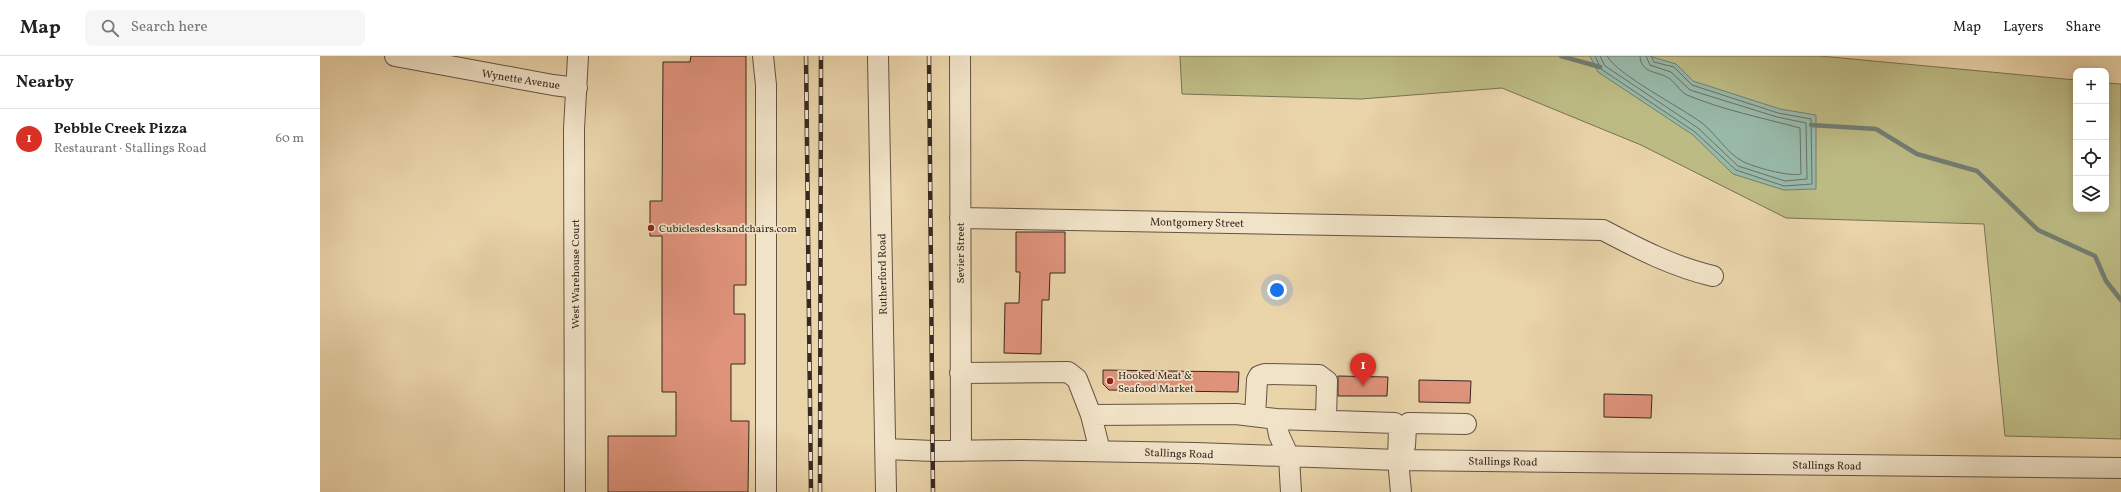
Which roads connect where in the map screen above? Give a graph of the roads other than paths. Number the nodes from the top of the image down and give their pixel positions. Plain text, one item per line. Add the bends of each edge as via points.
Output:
1 (395, 56) edge
2 (578, 56) edge
3 (763, 56) edge
4 (878, 56) edge
5 (960, 56) edge
6 (577, 88) junction
7 (960, 218) junction
8 (1713, 276) dead end
9 (960, 373) junction
10 (1091, 416) junction
11 (1255, 416) junction
12 (1276, 419) junction
13 (1326, 419) junction
14 (1466, 424) dead end
15 (886, 449) junction
16 (961, 451) junction
17 (1100, 451) junction
18 (1289, 458) junction
19 (1401, 460) junction
20 (2121, 468) edge
21 (575, 492) edge
22 (766, 492) edge
23 (886, 492) edge
24 (1291, 492) edge
25 (1401, 492) edge

1 - 6 street, Wynette Avenue via 553,86
2 - 6 street, West Warehouse Court
3 - 22 street via 766,85
4 - 15 street, Rutherford Road
5 - 7 street, Sevier Street
6 - 21 street, West Warehouse Court via 574,128
7 - 8 street, Montgomery Street via 1603,230 1648,254 1689,271
7 - 9 street, Sevier Street
9 - 10 street via 1068,372 1077,379
9 - 16 street, Sevier Street
10 - 11 street
10 - 17 street
11 - 12 street
11 - 13 street via 1259,376 1319,375 1327,381
12 - 13 street
12 - 18 street via 1279,435
13 - 19 street via 1396,423 1399,427
14 - 19 street via 1409,424 1406,427
15 - 16 street, Stallings Road
15 - 23 street, Rutherford Road
16 - 17 street, Stallings Road
17 - 18 street, Stallings Road
18 - 19 street, Stallings Road
18 - 24 street
19 - 20 street, Stallings Road
19 - 25 street

